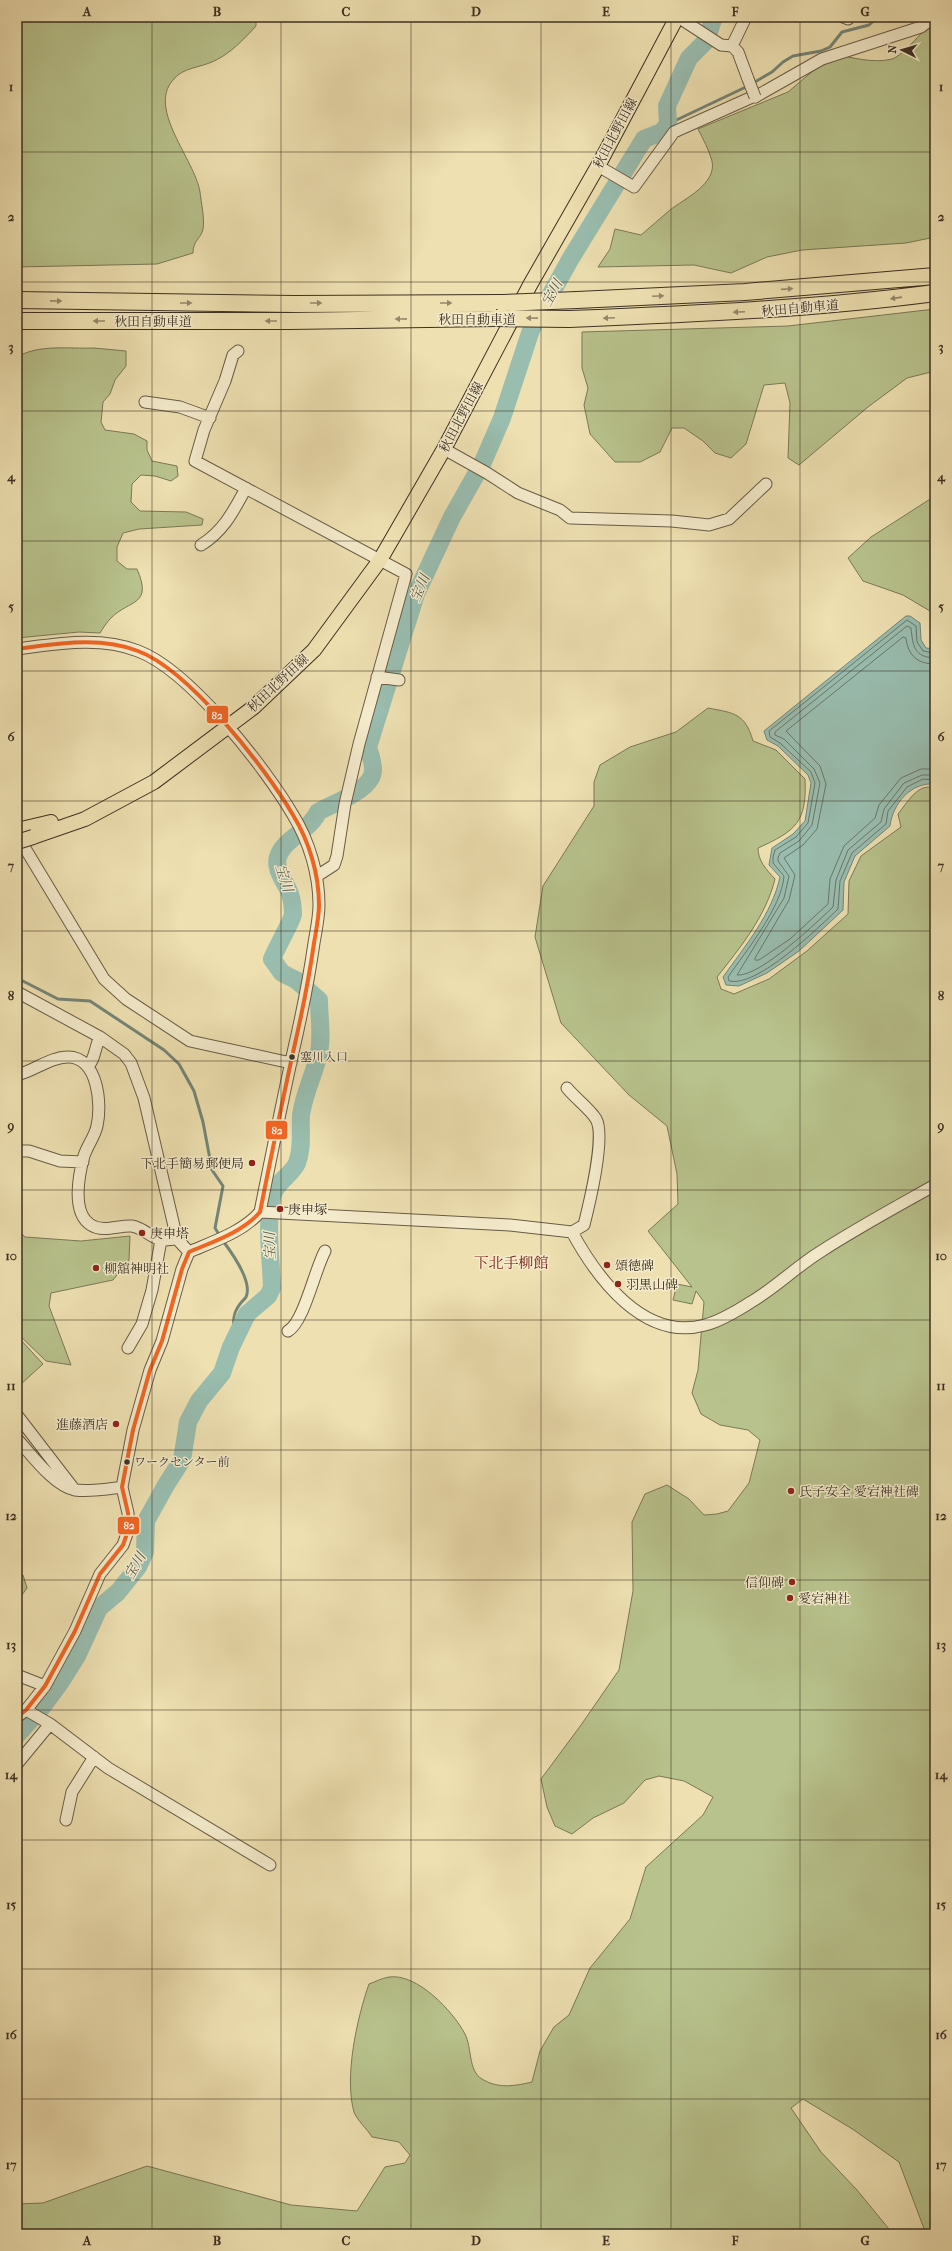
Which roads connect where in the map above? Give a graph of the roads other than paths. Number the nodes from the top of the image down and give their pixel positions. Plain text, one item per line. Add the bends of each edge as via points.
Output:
1 (677, 17) edge
2 (746, 17) edge
3 (934, 17) edge
4 (732, 46) junction
5 (757, 96) junction
6 (598, 166) junction
7 (935, 276) edge
8 (935, 293) edge
9 (17, 300) edge
10 (17, 320) edge
11 (238, 351) dead end
12 (145, 402) dead end
13 (210, 418) junction
14 (444, 449) junction
15 (766, 484) dead end
16 (246, 488) junction
17 (201, 545) dead end
18 (380, 560) junction
19 (17, 649) edge
20 (378, 678) junction
21 (399, 680) dead end
22 (228, 727) junction
23 (24, 833) edge
24 (17, 842) edge
25 (317, 876) junction
26 (17, 992) edge
27 (100, 1037) junction
28 (291, 1063) junction
29 (88, 1066) junction
30 (17, 1075) edge
31 (566, 1088) dead end
32 (17, 1151) edge
33 (83, 1162) junction
34 (935, 1185) edge
35 (266, 1212) junction
36 (572, 1232) junction
37 (177, 1239) junction
38 (162, 1240) junction
39 (324, 1251) dead end
40 (189, 1252) junction
41 (288, 1331) dead end
42 (128, 1348) dead end
43 (17, 1414) edge
44 (17, 1439) edge
45 (122, 1487) junction
46 (74, 1490) junction
47 (17, 1675) edge
48 (45, 1686) junction
49 (24, 1713) edge
50 (47, 1722) junction
51 (94, 1757) junction
52 (17, 1764) edge
53 (66, 1820) dead end
54 (270, 1865) dead end

1 - 4 street via 715,42
1 - 6 main road, 秋田北野田線
2 - 4 street
3 - 5 street via 921,27 822,59
4 - 5 street, bridge via 738,52
5 - 6 street via 674,132 634,187
6 - 14 main road, 秋田北野田線 via 530,285
9 -> 7 highway, 秋田自動車道, bridge via 287,304 502,303 746,292
8 -> 10 highway, 秋田自動車道, bridge via 872,302 756,312 569,319
11 - 13 street via 233,355
12 - 13 street via 180,407
13 - 16 street via 195,460
14 - 15 street via 518,493 560,510 570,518 672,521 710,525 729,519
14 - 18 main road, 秋田北野田線
16 - 17 street via 227,522 213,538
16 - 18 street
18 - 20 street via 406,574
18 - 22 main road, 秋田北野田線 via 314,650 254,707
19 - 22 street via 72,642 103,642 139,651 163,664 185,681
20 - 21 street
20 - 25 street via 348,789 334,865
22 - 23 main road, 秋田北野田線 via 154,782 119,802 85,819
22 - 25 street via 293,815 307,845
23 - 24 main road, 秋田北野田線, bridge
23 - 28 street via 104,979 126,999 190,1041
25 - 28 street via 319,907 309,980
26 - 27 street
27 - 29 street via 95,1046 92,1063
27 - 37 street via 124,1054 136,1074
28 - 35 street
29 - 30 street via 78,1058 62,1057
29 - 33 street via 96,1085 99,1105 97,1127
31 - 36 street via 597,1120 599,1136 584,1225
32 - 33 street via 60,1161
33 - 38 street via 79,1205 82,1215 90,1224 107,1229 132,1226 144,1229
34 - 36 street via 819,1252 752,1302 705,1325 686,1327 660,1324 623,1302 583,1252
35 - 36 street via 510,1225
35 - 40 street via 229,1234
37 - 38 street
37 - 40 street
38 - 42 street via 142,1324
39 - 41 street via 308,1297 293,1328
40 - 45 street via 162,1341 150,1370 133,1430
43 - 46 street
44 - 46 street via 59,1483
45 - 46 street
45 - 48 street via 129,1528 123,1545 100,1574 76,1631
47 - 48 street
48 - 49 street
49 - 50 street
50 - 51 street
50 - 52 street
51 - 53 street via 72,1792
51 - 54 street via 108,1768

